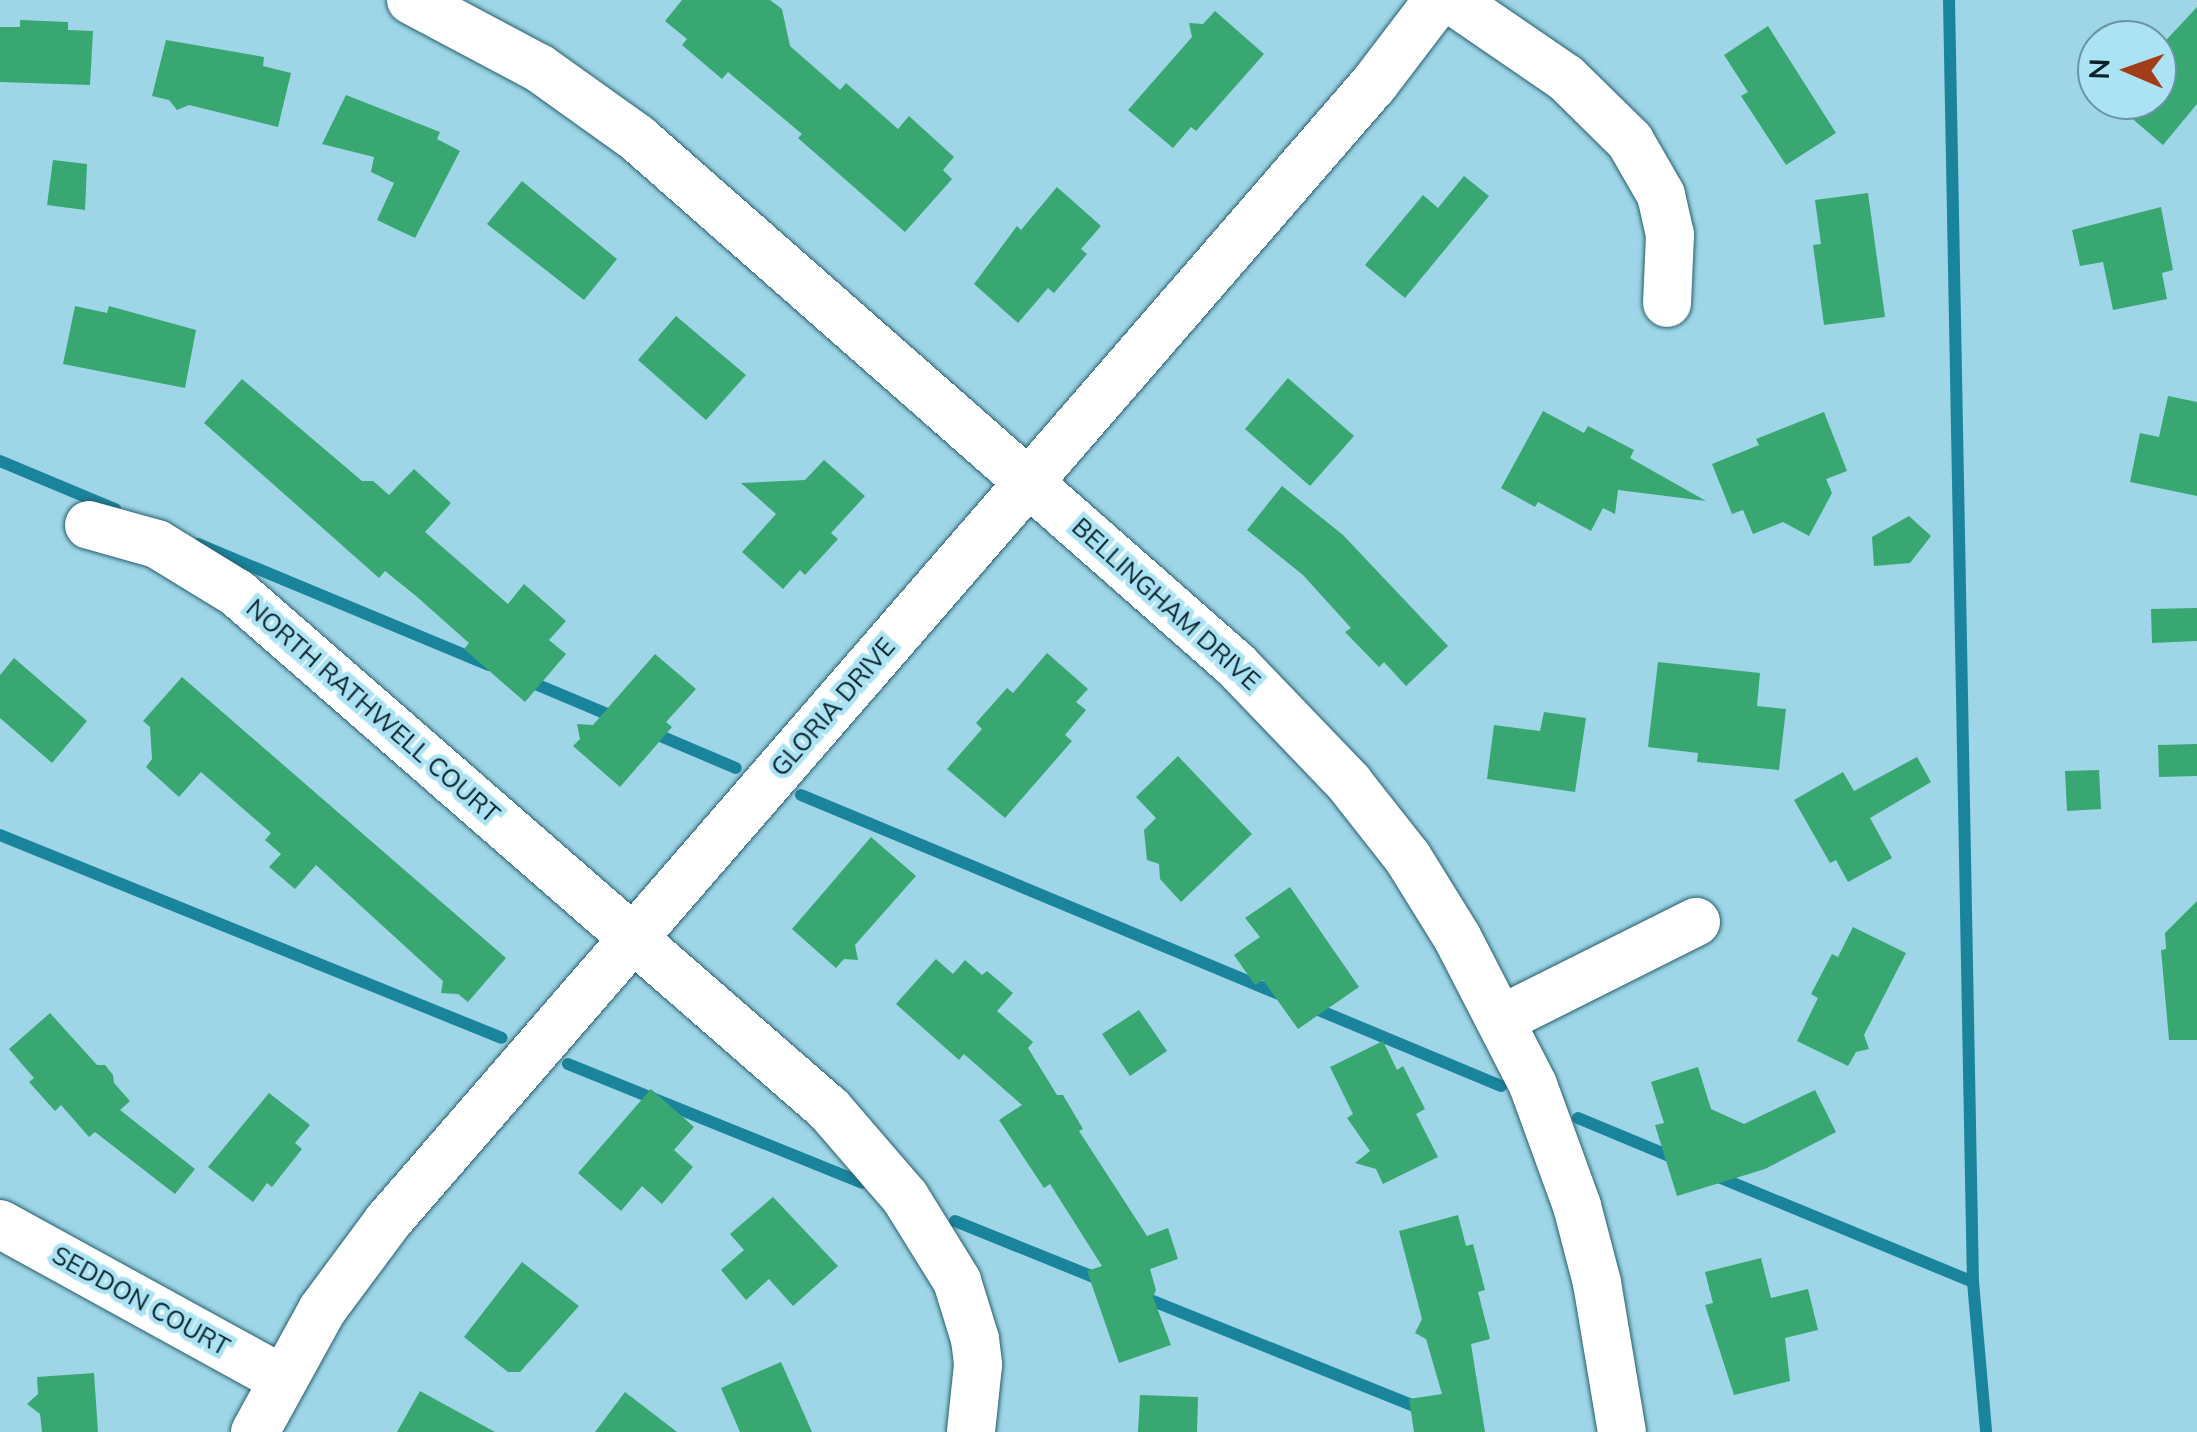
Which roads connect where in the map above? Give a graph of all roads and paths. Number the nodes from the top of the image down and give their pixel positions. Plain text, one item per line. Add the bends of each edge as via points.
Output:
1 (411, 0) edge
2 (1438, 0) edge
3 (1452, 0) edge
4 (1667, 303) dead end
5 (1031, 482) junction
6 (89, 526) dead end
7 (1696, 922) dead end
8 (633, 937) junction
9 (1502, 1019) junction
10 (0, 1224) edge
11 (282, 1379) junction
12 (255, 1432) edge
13 (971, 1432) edge
14 (1622, 1432) edge

1 - 5 street, BELLINGHAM DRIVE via 539,68 636,138
2 - 5 street, GLORIA DRIVE via 1374,84
3 - 4 street via 1566,78 1630,140 1661,195 1670,236
5 - 8 street, GLORIA DRIVE
5 - 9 street, BELLINGHAM DRIVE via 1236,665 1349,783 1408,858
6 - 8 street, NORTH RATHWELL COURT via 157,544 237,592
7 - 9 street
8 - 11 street, GLORIA DRIVE via 388,1221 322,1310
8 - 13 street, NORTH RATHWELL COURT via 829,1110 905,1197 957,1281 975,1339
9 - 14 street, BELLINGHAM DRIVE via 1577,1206
10 - 11 street, SEDDON COURT
11 - 12 street, GLORIA DRIVE

